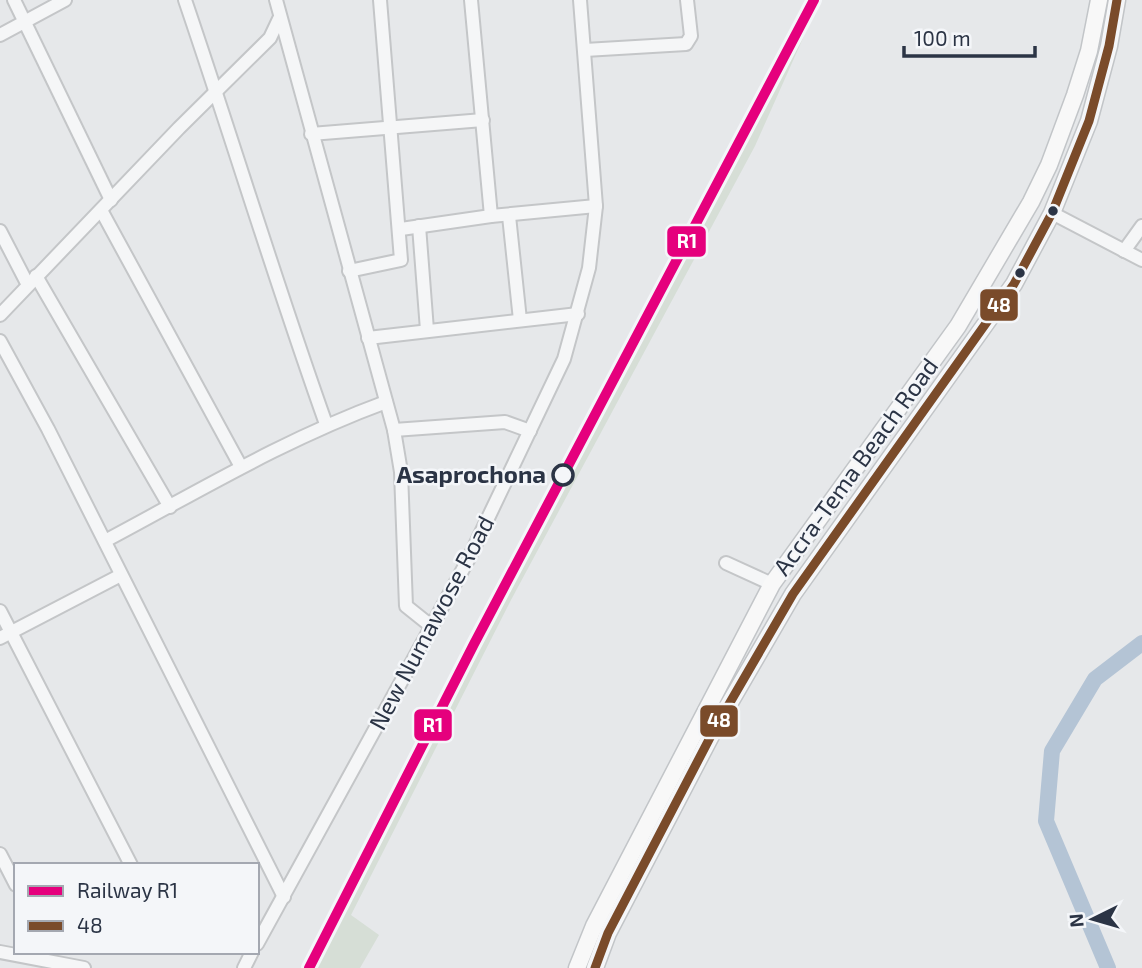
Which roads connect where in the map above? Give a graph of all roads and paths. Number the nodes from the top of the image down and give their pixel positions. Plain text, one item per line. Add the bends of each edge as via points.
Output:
1 (14, 0) edge
2 (65, 0) edge
3 (186, 0) edge
4 (276, 0) edge
5 (380, 0) edge
6 (471, 0) edge
7 (580, 0) edge
8 (687, 0) edge
9 (1099, 0) edge
10 (1117, 0) edge
11 (279, 19) junction
12 (25, 21) junction
13 (0, 35) edge
14 (585, 50) junction
15 (216, 92) junction
16 (483, 120) junction
17 (391, 127) junction
18 (311, 134) junction
19 (111, 200) junction
20 (1031, 202) junction
21 (596, 206) junction
22 (101, 210) junction
23 (1052, 213) junction
24 (491, 216) junction
25 (509, 216) junction
26 (419, 226) junction
27 (1142, 226) edge
28 (401, 229) junction
29 (0, 230) edge
30 (1124, 251) junction
31 (401, 260) junction
32 (421, 260) junction
33 (1142, 260) edge
34 (349, 271) junction
35 (32, 280) junction
36 (578, 314) junction
37 (0, 315) edge
38 (520, 320) junction
39 (426, 330) junction
40 (368, 338) junction
41 (0, 341) edge
42 (386, 402) junction
43 (326, 424) junction
44 (394, 430) junction
45 (530, 431) junction
46 (240, 465) junction
47 (170, 507) junction
48 (104, 541) junction
49 (726, 562) dead end
50 (121, 575) junction
51 (772, 584) junction
52 (793, 594) junction
53 (0, 611) edge
54 (431, 626) junction
55 (5, 636) edge
56 (0, 854) edge
57 (130, 863) edge
58 (14, 881) edge
59 (284, 897) junction
60 (259, 941) edge
61 (1, 953) edge
62 (52, 957) edge
63 (0, 966) edge
64 (84, 968) edge
65 (577, 968) edge
66 (595, 968) edge

1 - 12 street
2 - 12 street
3 - 15 street
4 - 11 street
5 - 17 street
6 - 16 street
7 - 14 street, New Numawose Road
8 - 14 street via 691,36 686,44
9 - 20 main road, Accra-Tema Beach Road via 1075,95
10 - 23 main road, Accra-Tema Beach Road via 1089,121
11 - 15 street via 270,38
11 - 18 street
12 - 13 street
12 - 19 street
14 - 21 street, New Numawose Road
15 - 19 street
15 - 43 street via 270,267
16 - 17 street
16 - 24 street
17 - 18 street
17 - 28 street
18 - 34 street
19 - 22 street
20 - 23 main road
20 - 51 main road, Accra-Tema Beach Road via 958,326
21 - 25 street
21 - 36 street, New Numawose Road
22 - 35 street
22 - 46 street
23 - 30 street
23 - 52 main road, Accra-Tema Beach Road via 1014,285
24 - 25 street
24 - 26 street
25 - 38 street
26 - 28 street
26 - 32 street
27 - 30 street
28 - 31 street
29 - 35 street
30 - 33 street
31 - 32 street
31 - 34 street
32 - 39 street
34 - 40 street
35 - 37 street
35 - 47 street
36 - 38 street
36 - 45 street, New Numawose Road via 564,359
38 - 39 street
39 - 40 street
40 - 42 street
41 - 48 street
42 - 43 street
42 - 44 street
43 - 46 street
44 - 45 street via 505,422
44 - 54 street via 401,472 406,606
45 - 54 street, New Numawose Road
46 - 47 street
47 - 48 street
48 - 50 street
49 - 51 street
50 - 55 street
50 - 59 street
51 - 52 main road
51 - 65 main road, Accra-Tema Beach Road via 594,926
52 - 66 main road, Accra-Tema Beach Road via 714,730 608,933
53 - 55 street
54 - 59 street, New Numawose Road
55 - 57 street
56 - 58 street
59 - 60 street, New Numawose Road
61 - 62 street
61 - 63 street
62 - 64 street

